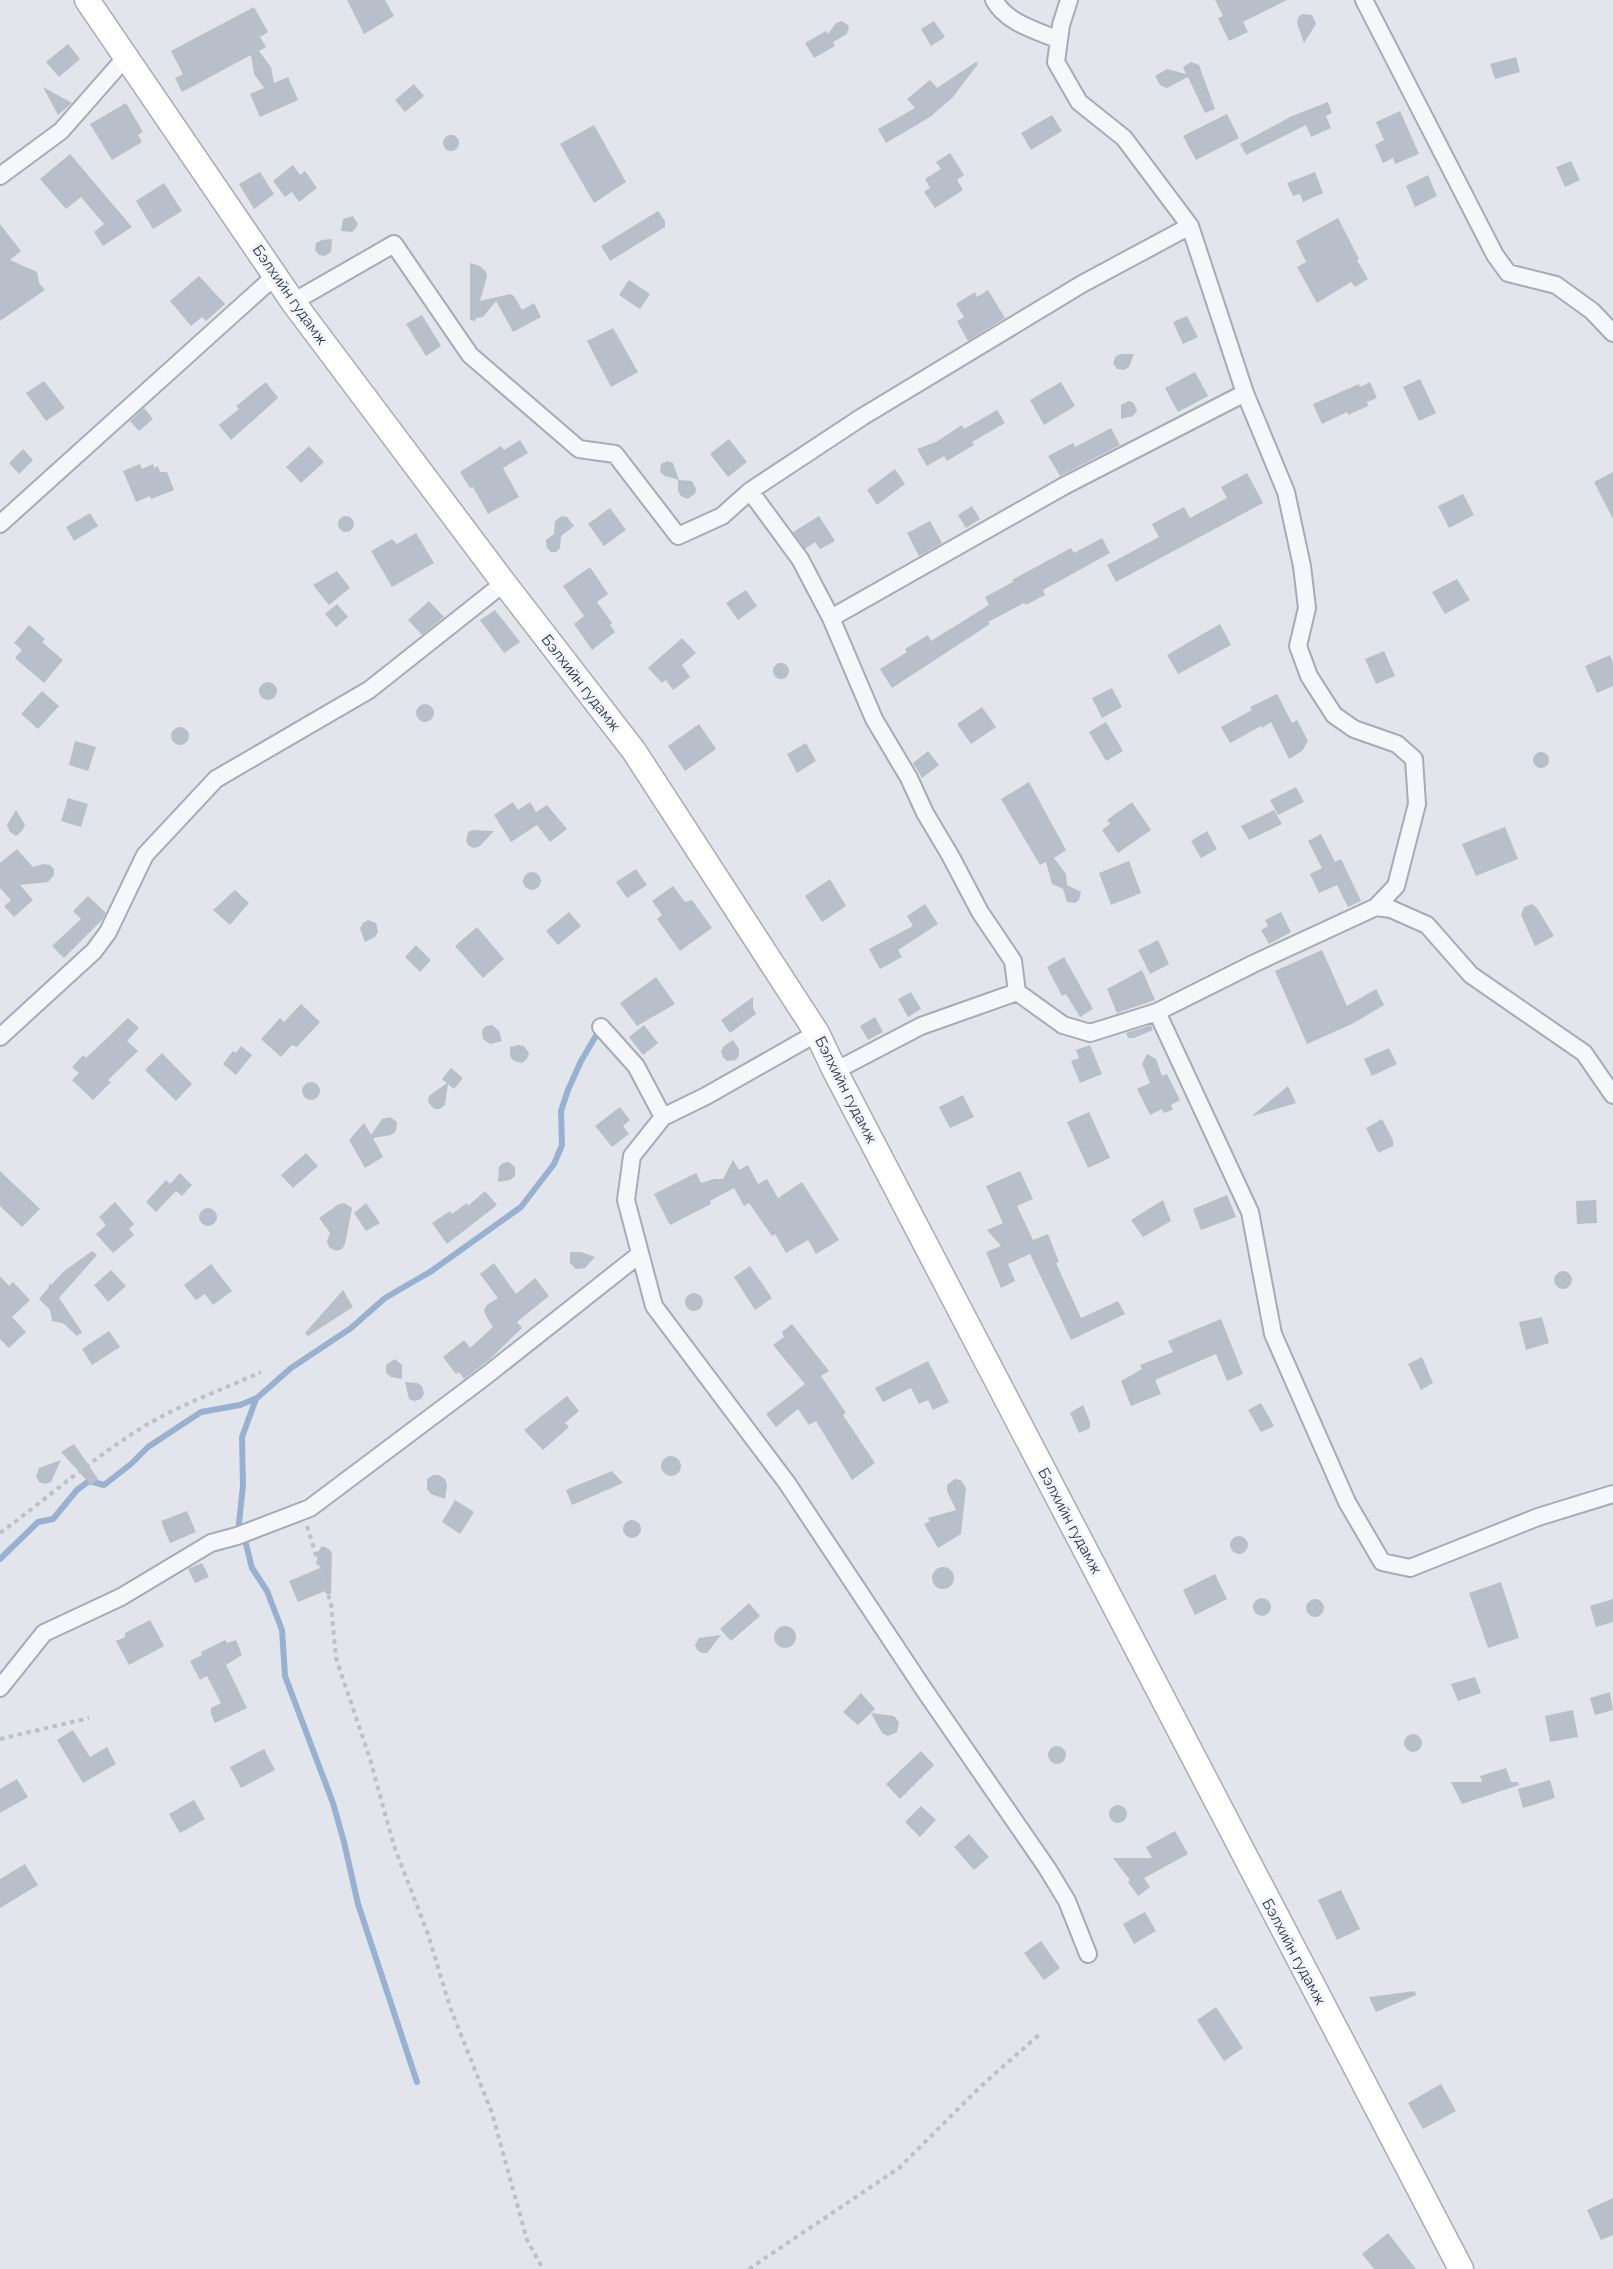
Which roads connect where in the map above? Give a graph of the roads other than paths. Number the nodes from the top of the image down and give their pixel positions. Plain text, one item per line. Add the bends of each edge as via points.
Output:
1 (87, 0) edge
2 (994, 0) edge
3 (1069, 0) edge
4 (1364, 0) edge
5 (1059, 40) junction
6 (126, 57) junction
7 (0, 176) edge
8 (1190, 226) junction
9 (275, 276) junction
10 (293, 302) junction
11 (1613, 333) edge
12 (1245, 393) junction
13 (750, 491) junction
14 (0, 524) edge
15 (504, 583) junction
16 (831, 618) junction
17 (1376, 907) junction
18 (1017, 992) junction
19 (1157, 1012) junction
20 (601, 1027) dead end
21 (817, 1033) junction
22 (0, 1037) edge
23 (835, 1071) junction
24 (1613, 1095) edge
25 (663, 1118) junction
26 (640, 1254) junction
27 (1613, 1494) edge
28 (0, 1688) edge
29 (1088, 1954) dead end
30 (1461, 2269) edge

1 - 6 main road, Бэлхийн гудамж
2 - 5 street via 1006,16
3 - 5 street
4 - 11 street via 1508,273 1556,285 1593,311
5 - 8 street via 1056,62 1079,102 1124,138
6 - 7 street via 61,131
6 - 9 main road, Бэлхийн гудамж
8 - 12 street
8 - 13 street via 1082,284 862,417
9 - 10 main road, Бэлхийн гудамж
9 - 14 street
10 - 13 street via 394,244 470,355 579,449 615,454 678,536 722,516
10 - 15 main road, Бэлхийн гудамж
12 - 16 street via 1064,486
12 - 17 street via 1286,492 1307,608 1298,646 1309,676 1334,715 1354,729 1397,744 1414,759 1417,804 1396,886
13 - 16 street via 800,559
15 - 21 main road, Бэлхийн гудамж via 634,751
15 - 22 street via 369,690 216,780 145,855 108,932 94,951
16 - 18 street via 874,718 980,912 1013,961
17 - 19 street
17 - 24 street via 1391,909 1426,925 1471,975 1584,1053
18 - 19 street via 1063,1025 1090,1033
18 - 23 street via 921,1026
19 - 27 street via 1250,1212 1273,1334 1347,1502 1382,1562 1410,1569 1538,1517
20 - 25 street via 636,1066
21 - 23 main road, Бэлхийн гудамж
21 - 25 street
23 - 30 main road, Бэлхийн гудамж
25 - 26 street via 632,1156 626,1200
26 - 28 street via 310,1508 211,1543 121,1597 44,1633
26 - 29 street via 654,1306 787,1483 1047,1868 1067,1901

